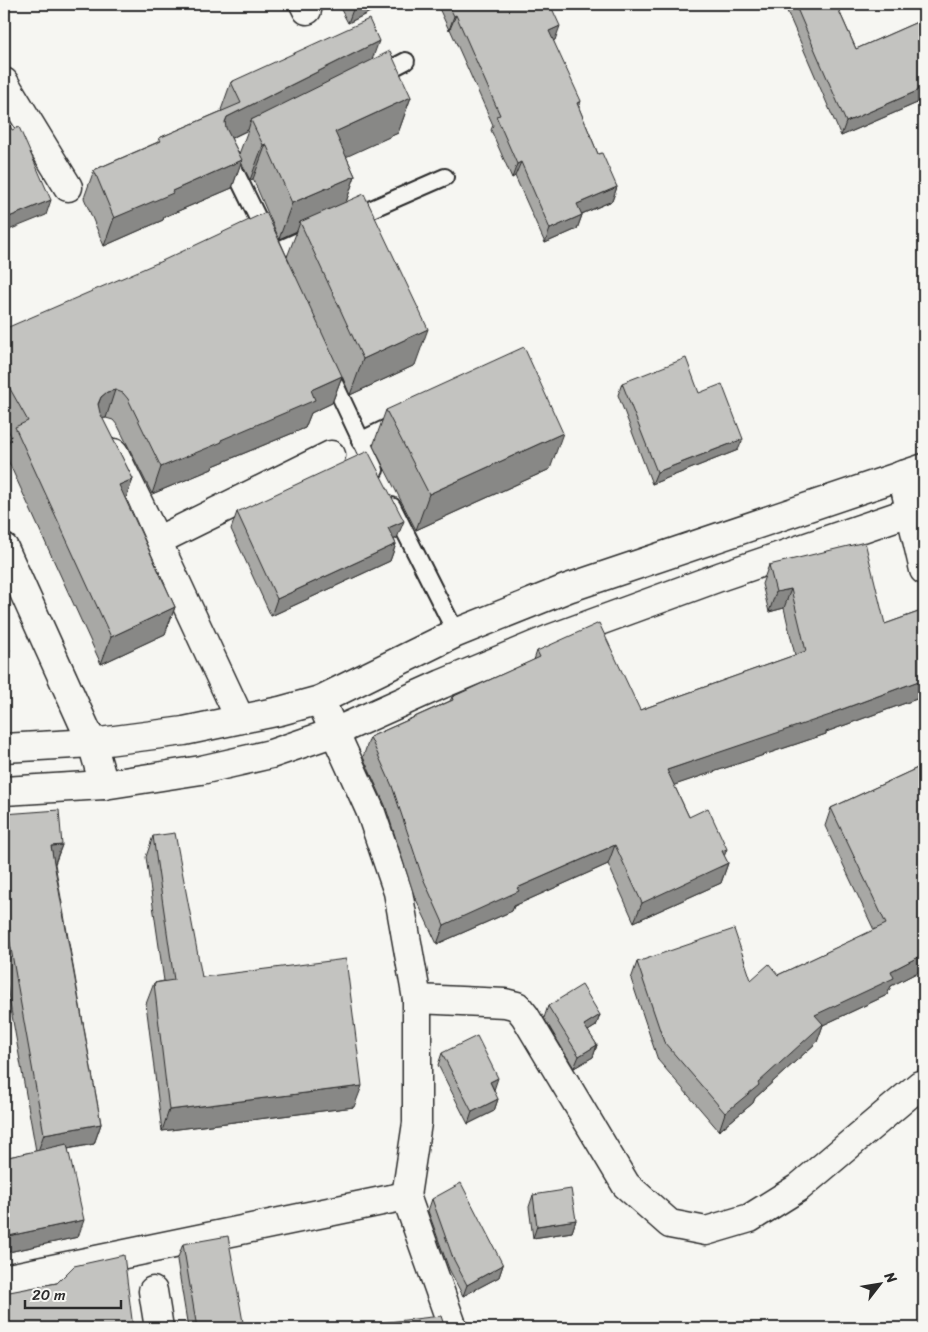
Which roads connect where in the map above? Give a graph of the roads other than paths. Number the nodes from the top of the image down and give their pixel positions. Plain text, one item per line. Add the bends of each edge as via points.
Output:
1 (406, 61) dead end
2 (4, 82) edge
3 (363, 82) edge
4 (276, 125) edge
5 (445, 177) dead end
6 (68, 187) dead end
7 (274, 252) junction
8 (282, 270) edge
9 (323, 360) edge
10 (413, 416) edge
11 (104, 433) edge
12 (360, 441) junction
13 (331, 455) dead end
14 (913, 471) edge
15 (918, 509) edge
16 (157, 541) junction
17 (4, 548) edge
18 (924, 570) edge
19 (456, 633) junction
20 (320, 700) junction
21 (240, 719) junction
22 (335, 732) junction
23 (92, 743) junction
24 (4, 748) edge
25 (104, 785) junction
26 (4, 792) edge
27 (416, 999) junction
28 (923, 1085) edge
29 (406, 1196) junction
30 (4, 1279) edge
31 (153, 1292) dead end
32 (159, 1328) edge
33 (454, 1328) edge

1 - 3 lane
2 - 6 street
4 - 7 lane via 225,151
5 - 7 lane
7 - 8 lane
9 - 12 lane
10 - 12 lane
11 - 16 street
12 - 19 lane
13 - 16 street
14 - 15 street
14 - 19 street via 568,588
15 - 18 street
15 - 22 street via 550,639
16 - 21 street
17 - 23 street
19 - 20 street
20 - 21 street
20 - 22 street
21 - 23 street via 184,731
22 - 25 street via 262,756 201,770
22 - 27 street via 370,810 398,892
23 - 24 street
23 - 25 street
25 - 26 street
27 - 28 street via 517,1006 626,1184 670,1224 706,1231 750,1218 798,1188
27 - 29 street via 417,1123
29 - 30 street
29 - 33 street
31 - 32 street

